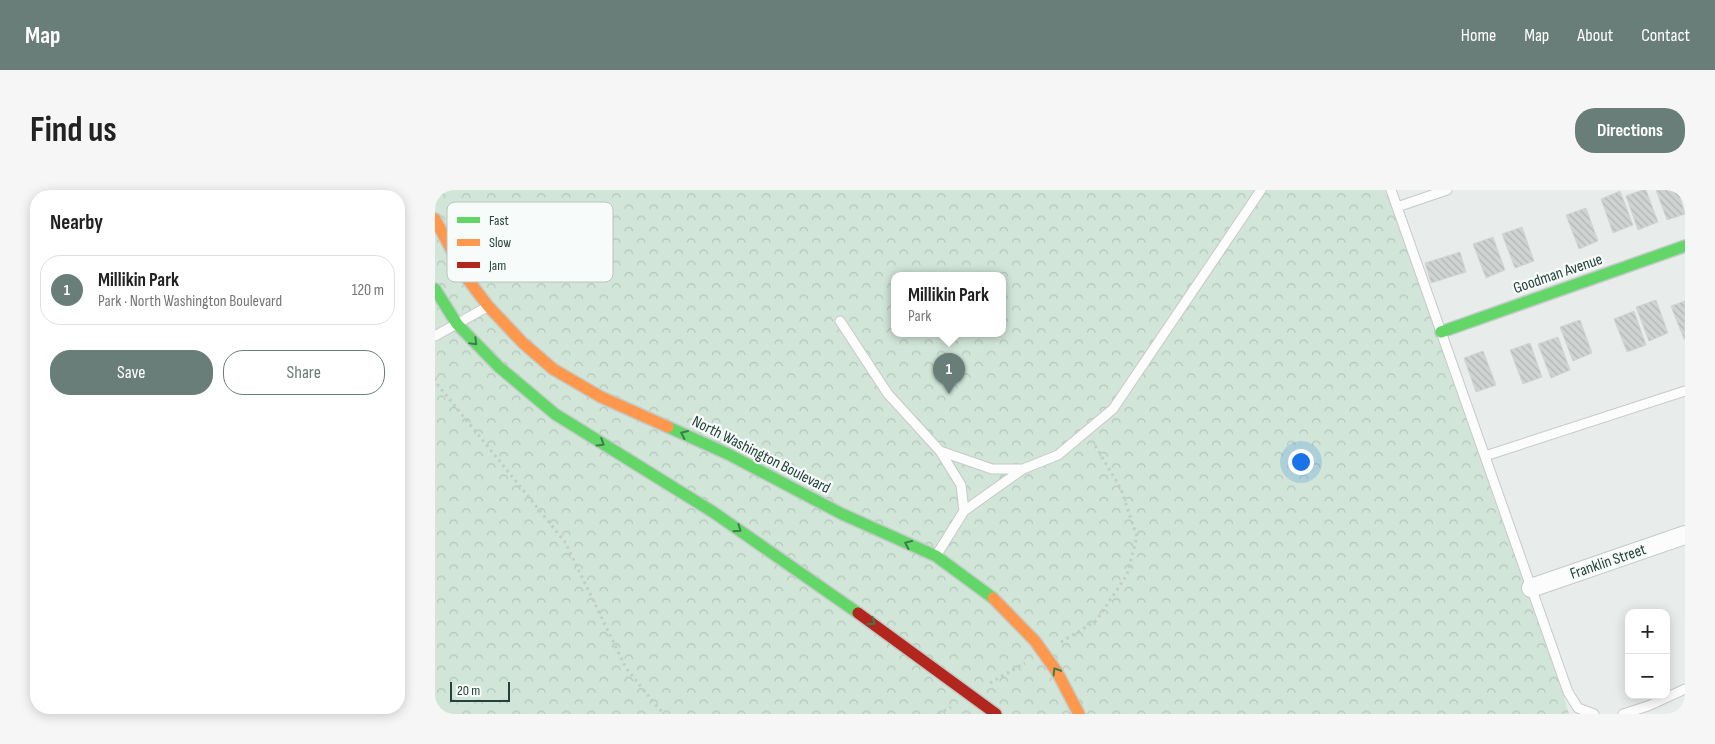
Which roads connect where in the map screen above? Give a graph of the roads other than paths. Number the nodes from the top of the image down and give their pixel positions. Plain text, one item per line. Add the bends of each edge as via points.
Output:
1 (1261, 190) edge
2 (1391, 190) edge
3 (1447, 190) edge
4 (1397, 208) junction
5 (435, 219) edge
6 (447, 241) edge
7 (1685, 246) edge
8 (470, 282) edge
9 (435, 289) edge
10 (488, 306) junction
11 (840, 321) dead end
12 (457, 324) junction
13 (1441, 332) junction
14 (435, 336) edge
15 (1685, 391) edge
16 (939, 451) junction
17 (1485, 456) junction
18 (1023, 469) junction
19 (964, 511) junction
20 (1685, 535) edge
21 (936, 556) junction
22 (1531, 588) junction
23 (1685, 689) edge
24 (996, 714) edge
25 (1079, 714) edge
26 (1594, 714) edge
27 (1623, 714) edge

1 - 18 lane via 1113,409 1059,455
2 - 4 lane
3 - 4 lane
4 - 13 lane
5 - 6 street, North Washington Boulevard
7 - 13 street, Goodman Avenue
8 - 10 street, North Washington Boulevard
9 - 12 street
10 - 12 lane
21 -> 10 street, North Washington Boulevard via 842,514 728,454 601,398 553,369
11 - 16 lane via 888,394
12 - 14 lane
12 -> 24 street via 499,367 555,414 721,518 826,589
13 - 17 lane
15 - 17 lane
16 - 18 lane via 992,469
16 - 19 lane via 961,485
17 - 22 lane
18 - 19 lane
19 - 21 lane
20 - 22 street, Franklin Street
25 -> 21 street, North Washington Boulevard via 1057,672 1035,641 995,599
22 - 26 lane via 1574,703
23 - 27 lane

